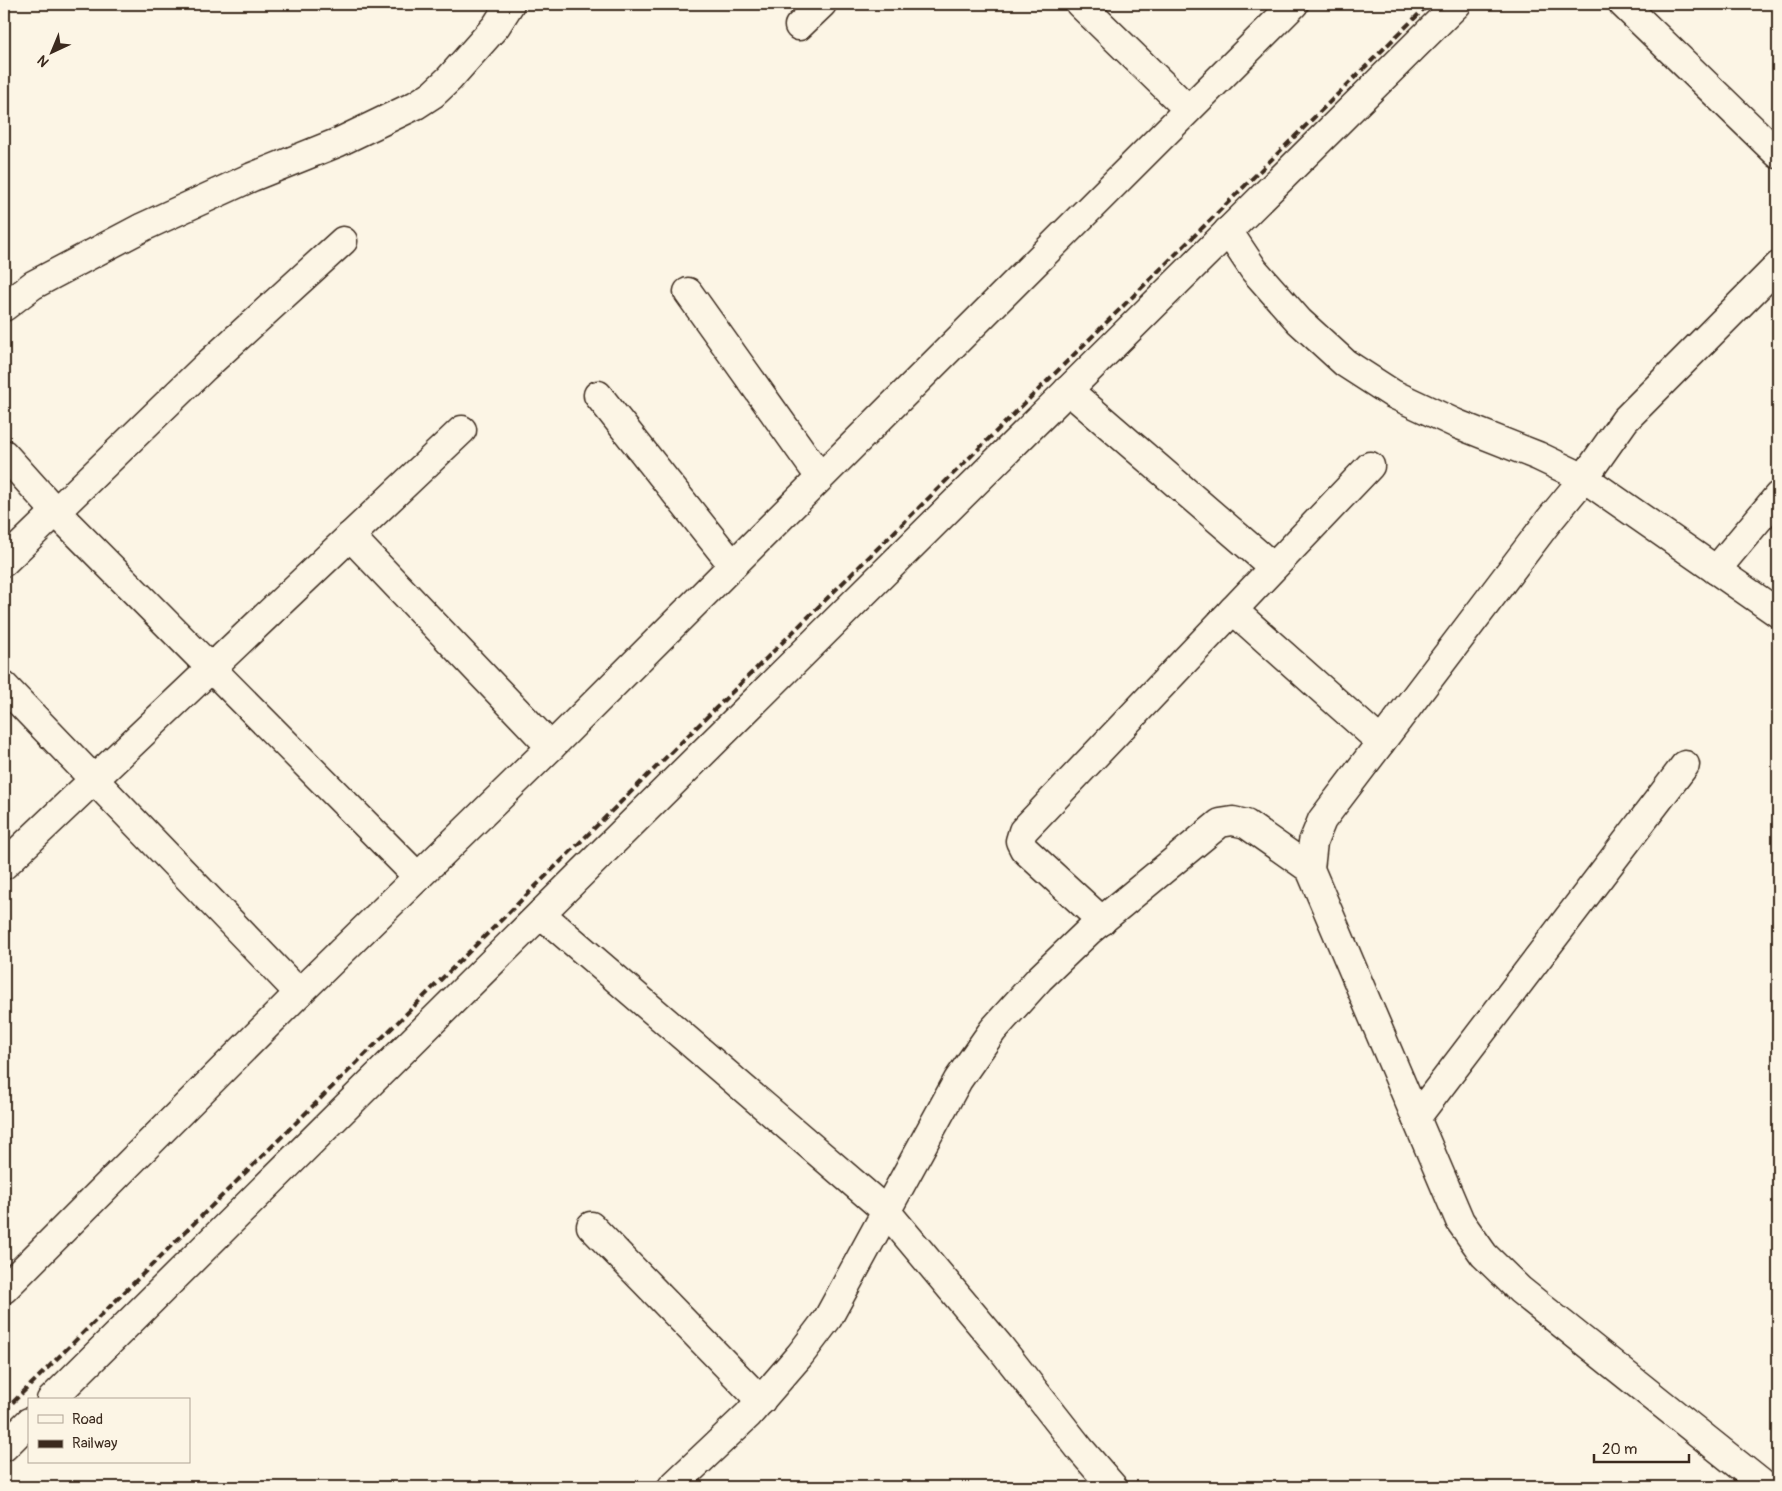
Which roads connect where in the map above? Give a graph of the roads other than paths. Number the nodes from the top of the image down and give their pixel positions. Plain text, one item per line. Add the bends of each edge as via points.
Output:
1 (510, 4) edge
2 (822, 4) edge
3 (1080, 4) edge
4 (1294, 4) edge
5 (1457, 4) edge
6 (1624, 4) edge
7 (799, 26) dead end
8 (1188, 109) junction
9 (1778, 154) edge
10 (1228, 231) junction
11 (343, 241) dead end
12 (1778, 266) edge
13 (688, 292) dead end
14 (4, 308) edge
15 (1068, 390) junction
16 (598, 395) dead end
17 (462, 430) dead end
18 (4, 454) edge
19 (1370, 466) dead end
20 (820, 477) junction
21 (1584, 478) junction
22 (1778, 496) edge
23 (56, 512) junction
24 (350, 536) junction
25 (4, 562) edge
26 (732, 564) junction
27 (1273, 568) junction
28 (1716, 570) junction
29 (1233, 610) junction
30 (1778, 613) edge
31 (211, 668) junction
32 (4, 686) edge
33 (1381, 742) junction
34 (551, 747) junction
35 (1685, 765) dead end
36 (94, 779) junction
37 (4, 865) edge
38 (1310, 869) junction
39 (418, 876) junction
40 (541, 914) junction
41 (1102, 921) junction
42 (299, 993) junction
43 (1416, 1118) junction
44 (886, 1211) junction
45 (591, 1226) dead end
46 (4, 1289) edge
47 (53, 1398) edge
48 (761, 1401) junction
49 (28, 1423) edge
50 (4, 1447) edge
51 (672, 1487) edge
52 (1113, 1487) edge
53 (1766, 1487) edge

1 - 14 street via 496,26 449,79 416,105 143,227 33,285
2 - 7 street
3 - 8 street
4 - 8 street
5 - 10 street
6 - 9 street
8 - 20 street
10 - 15 street
10 - 21 street via 1254,270 1299,321 1345,363 1392,394
11 - 23 street via 205,367
12 - 21 street via 1626,420
13 - 20 street
15 - 27 street
15 - 40 street
16 - 26 street
17 - 24 street
18 - 23 street
19 - 27 street
20 - 26 street
21 - 28 street
21 - 33 street
22 - 28 street
23 - 25 street
23 - 31 street
24 - 31 street
24 - 34 street
26 - 34 street
27 - 29 street
28 - 30 street
29 - 33 street
29 - 41 street via 1023,831 1020,841 1024,849
31 - 36 street
31 - 39 street
32 - 36 street
33 - 38 street via 1322,820 1313,842
34 - 39 street
35 - 43 street
36 - 37 street
36 - 42 street
38 - 41 street via 1246,824 1220,823
38 - 43 street
39 - 42 street
40 - 44 street
40 - 47 street
41 - 44 street via 1039,979 993,1030 958,1080
42 - 46 street
43 - 53 street via 1460,1221 1484,1255 1520,1290
44 - 48 street via 828,1318
44 - 52 street
45 - 48 street
48 - 51 street
49 - 50 street

